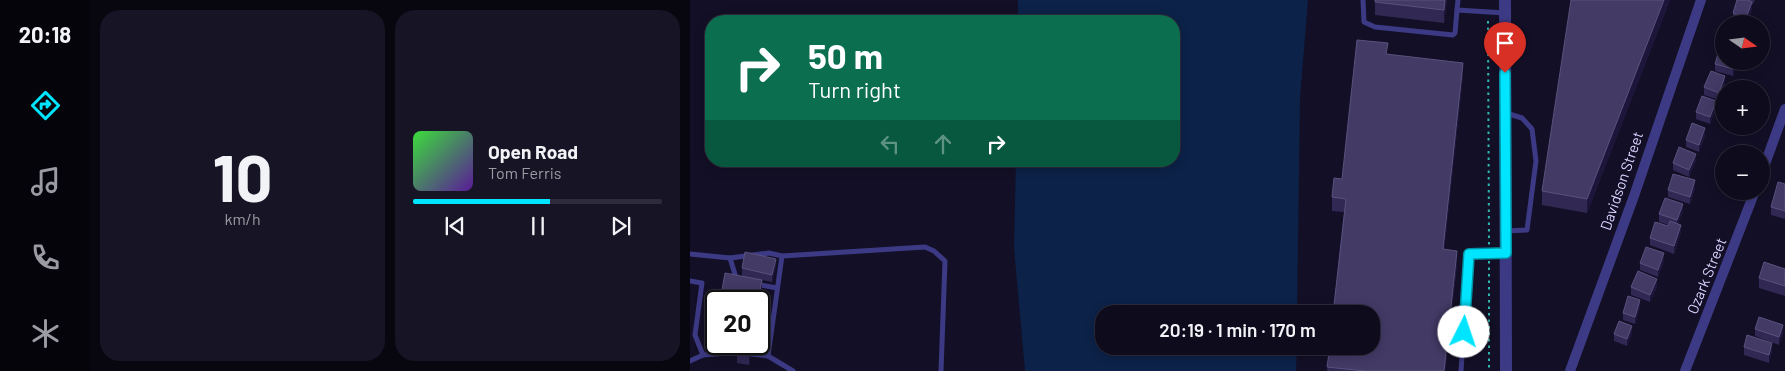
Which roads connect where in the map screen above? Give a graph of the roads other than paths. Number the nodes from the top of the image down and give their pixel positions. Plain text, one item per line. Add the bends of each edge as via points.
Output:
1 (1362, 0) edge
2 (1458, 0) edge
3 (1701, 0) edge
4 (1505, 7) edge
5 (1457, 10) junction
6 (1785, 109) edge
7 (1506, 112) junction
8 (1770, 150) edge
9 (1752, 200) edge
10 (1506, 231) junction
11 (1506, 253) junction
12 (690, 254) edge
13 (782, 256) junction
14 (730, 258) junction
15 (690, 281) edge
16 (777, 288) junction
17 (693, 336) edge
18 (703, 355) joint
19 (760, 355) edge
20 (768, 356) junction
21 (690, 361) edge
22 (793, 371) edge
23 (941, 371) edge
24 (1461, 371) edge
25 (1506, 371) edge
26 (1570, 371) edge
27 (1685, 371) edge

1 - 5 lane via 1364,22 1374,27 1453,35
2 - 5 lane
3 - 26 street, Davidson Street
4 - 5 lane via 1488,12
4 - 7 street
6 - 8 street
7 - 10 street
7 - 10 lane via 1522,118 1532,129 1536,161 1527,230
9 - 27 street, Ozark Street
10 - 11 street
11 - 24 lane via 1469,254
11 - 25 street
12 - 14 lane
13 - 14 lane via 769,253
13 - 16 lane
13 - 23 lane via 925,247 934,251 945,261
14 - 16 lane via 737,281
15 - 17 lane via 702,283
16 - 20 lane
17 - 18 lane
18 - 21 lane
19 - 20 lane
20 - 22 lane

